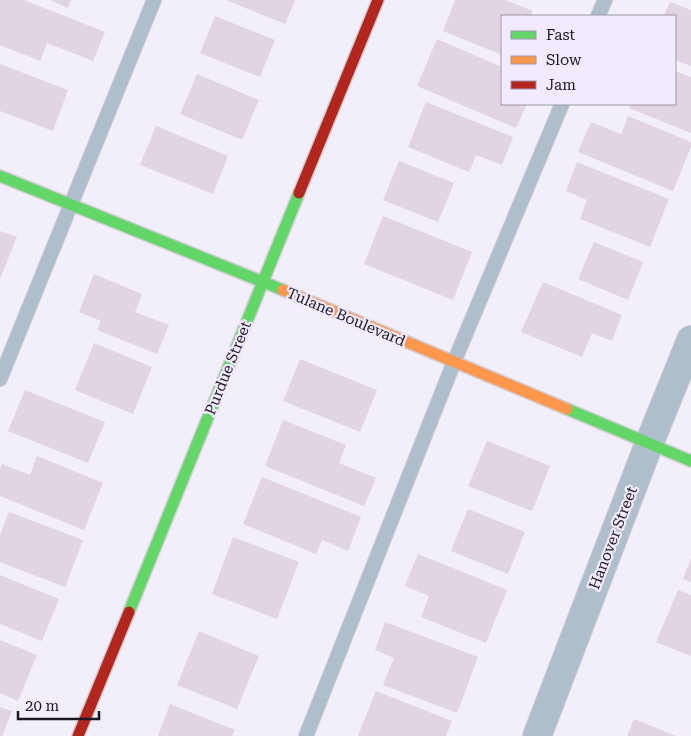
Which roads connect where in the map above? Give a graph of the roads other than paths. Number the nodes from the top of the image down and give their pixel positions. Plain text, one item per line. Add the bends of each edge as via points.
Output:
1 (154, 0) edge
2 (378, 0) edge
3 (605, 0) edge
4 (598, 15) edge
5 (562, 105) edge
6 (0, 176) edge
7 (70, 204) junction
8 (263, 282) junction
9 (691, 340) edge
10 (454, 362) junction
11 (0, 379) edge
12 (649, 444) junction
13 (691, 461) edge
14 (78, 736) edge
15 (306, 736) edge
16 (538, 736) edge

1 - 7 lane
2 - 8 street, Purdue Street
3 - 4 lane
5 - 10 lane
6 - 7 street, Tulane Boulevard
7 - 8 street, Tulane Boulevard
7 - 11 lane
8 - 10 street, Tulane Boulevard
8 - 14 street, Purdue Street
9 - 12 street, Hanover Street
10 - 12 street, Tulane Boulevard
10 - 15 lane
12 - 13 street, Tulane Boulevard
12 - 16 street, Hanover Street

